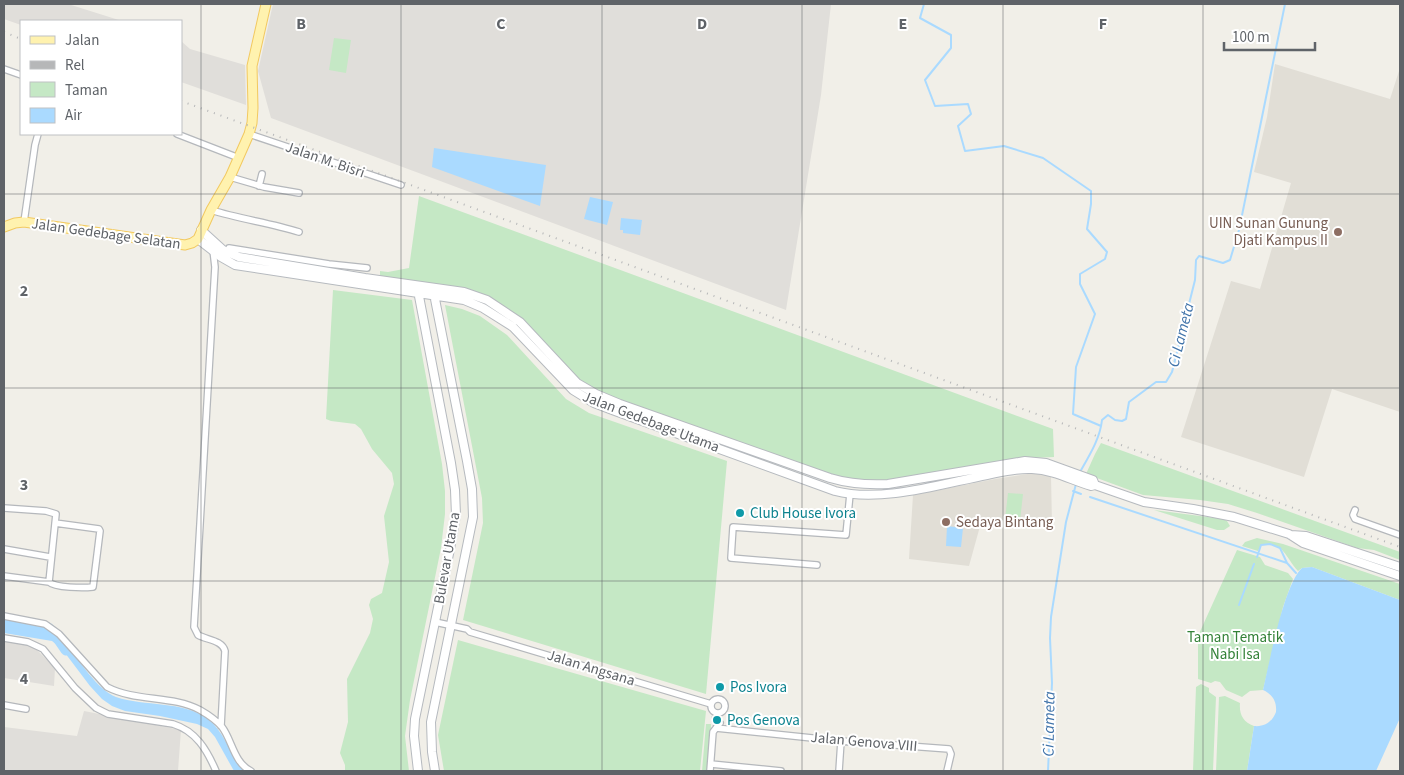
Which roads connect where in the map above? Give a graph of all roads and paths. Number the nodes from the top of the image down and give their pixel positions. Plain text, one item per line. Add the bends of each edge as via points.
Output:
1 (266, 4) edge
2 (4, 69) edge
3 (20, 75) edge
4 (249, 134) junction
5 (38, 135) edge
6 (180, 135) edge
7 (239, 158) junction
8 (262, 174) dead end
9 (230, 177) junction
10 (401, 185) dead end
11 (259, 186) junction
12 (299, 193) dead end
13 (211, 210) junction
14 (24, 222) junction
15 (4, 228) edge
16 (299, 232) dead end
17 (200, 234) junction
18 (229, 248) dead end
19 (213, 250) junction
20 (267, 258) junction
21 (291, 265) junction
22 (367, 268) dead end
23 (290, 274) junction
24 (417, 285) junction
25 (433, 287) junction
26 (418, 294) junction
27 (435, 297) junction
28 (596, 394) junction
29 (594, 403) junction
30 (467, 461) junction
31 (451, 463) junction
32 (792, 465) junction
33 (982, 472) junction
34 (789, 474) junction
35 (850, 494) junction
36 (4, 508) edge
37 (1355, 510) dead end
38 (55, 523) junction
39 (1289, 534) junction
40 (1400, 535) edge
41 (4, 549) edge
42 (50, 557) junction
43 (817, 565) dead end
44 (1400, 567) edge
45 (4, 576) edge
46 (1400, 576) edge
47 (49, 582) junction
48 (4, 616) edge
49 (435, 622) junction
50 (453, 627) junction
51 (4, 638) edge
52 (711, 704) junction
53 (4, 706) edge
54 (26, 708) dead end
55 (716, 720) junction
56 (221, 726) junction
57 (841, 741) junction
58 (710, 764) junction
59 (216, 771) edge
60 (251, 771) edge
61 (418, 771) edge
62 (435, 771) edge
63 (710, 771) edge
64 (781, 771) edge
65 (839, 771) edge
66 (948, 771) edge

1 - 4 main road, Jalan Gedebage Selatan via 252,66 253,108
2 - 3 street
4 - 7 main road, Jalan Gedebage Selatan
4 - 10 street, Jalan M. Bisri
5 - 14 street
6 - 7 street
7 - 9 main road, Jalan Gedebage Selatan
8 - 11 street
9 - 11 street
9 - 13 main road, Jalan Gedebage Selatan
11 - 12 street
13 - 16 street
13 - 17 main road, Jalan Gedebage Selatan
14 - 15 main road, Jalan Gedebage Selatan
14 - 17 main road, Jalan Gedebage Selatan via 185,245 192,244
17 - 19 street, Jalan Gedebage Utama
17 - 20 street, Jalan Gedebage Utama via 229,254
18 - 20 street
19 - 23 street, Jalan Gedebage Utama via 235,265
19 - 56 street via 215,267 194,627 198,635 221,644 226,651
20 - 21 street, Jalan Gedebage Utama
20 - 22 street
21 - 23 street
21 - 24 street, Jalan Gedebage Utama
23 - 26 street, Jalan Gedebage Utama
24 - 25 street, Jalan Gedebage Utama
24 - 26 street, Bulevar Utama
25 - 27 street, Bulevar Utama
25 - 28 street, Jalan Gedebage Utama via 464,292 505,311 577,383
26 - 27 street, Jalan Gedebage Utama
26 - 31 street, Bulevar Utama
27 - 29 street, Jalan Gedebage Utama via 464,300 499,317 520,333 573,390
27 - 30 street, Bulevar Utama
28 - 29 street
28 - 32 street, Jalan Gedebage Utama
29 - 34 street, Jalan Gedebage Utama
30 - 31 street
30 - 50 street, Bulevar Utama via 473,516
31 - 49 street, Bulevar Utama via 456,515
32 - 33 street, Jalan Gedebage Utama via 847,483 869,485
32 - 34 street
33 - 35 street, Jalan Gedebage Utama via 892,493
33 - 39 street, Jalan Gedebage Utama via 1018,461 1092,480 1096,485 1144,502 1218,513
34 - 35 street, Jalan Gedebage Utama
35 - 43 street via 846,535 733,527 731,558
36 - 38 street via 55,513
37 - 40 street via 1353,515 1356,519
38 - 42 street
38 - 47 street via 99,529 101,533 93,587 59,586
39 - 44 street via 1306,536
39 - 46 street via 1303,543
41 - 42 street
42 - 47 street
45 - 47 street
48 - 56 street via 44,624 59,634 107,688 129,696 191,706
49 - 50 street, Jalan Angsana
49 - 61 street, Bulevar Utama via 415,719
50 - 52 street, Jalan Angsana
50 - 62 street, Bulevar Utama via 432,722
51 - 59 street via 28,642 43,649 76,688 101,711 184,727 203,746
52 - 55 street
52 - 55 street, Jalan Angsana via 721,699 725,705
53 - 54 street
55 - 57 street, Jalan Genova VIII
55 - 58 street
56 - 60 street via 238,758
57 - 65 street
57 - 66 street, Jalan Genova VIII via 949,749
58 - 63 street
58 - 64 street

